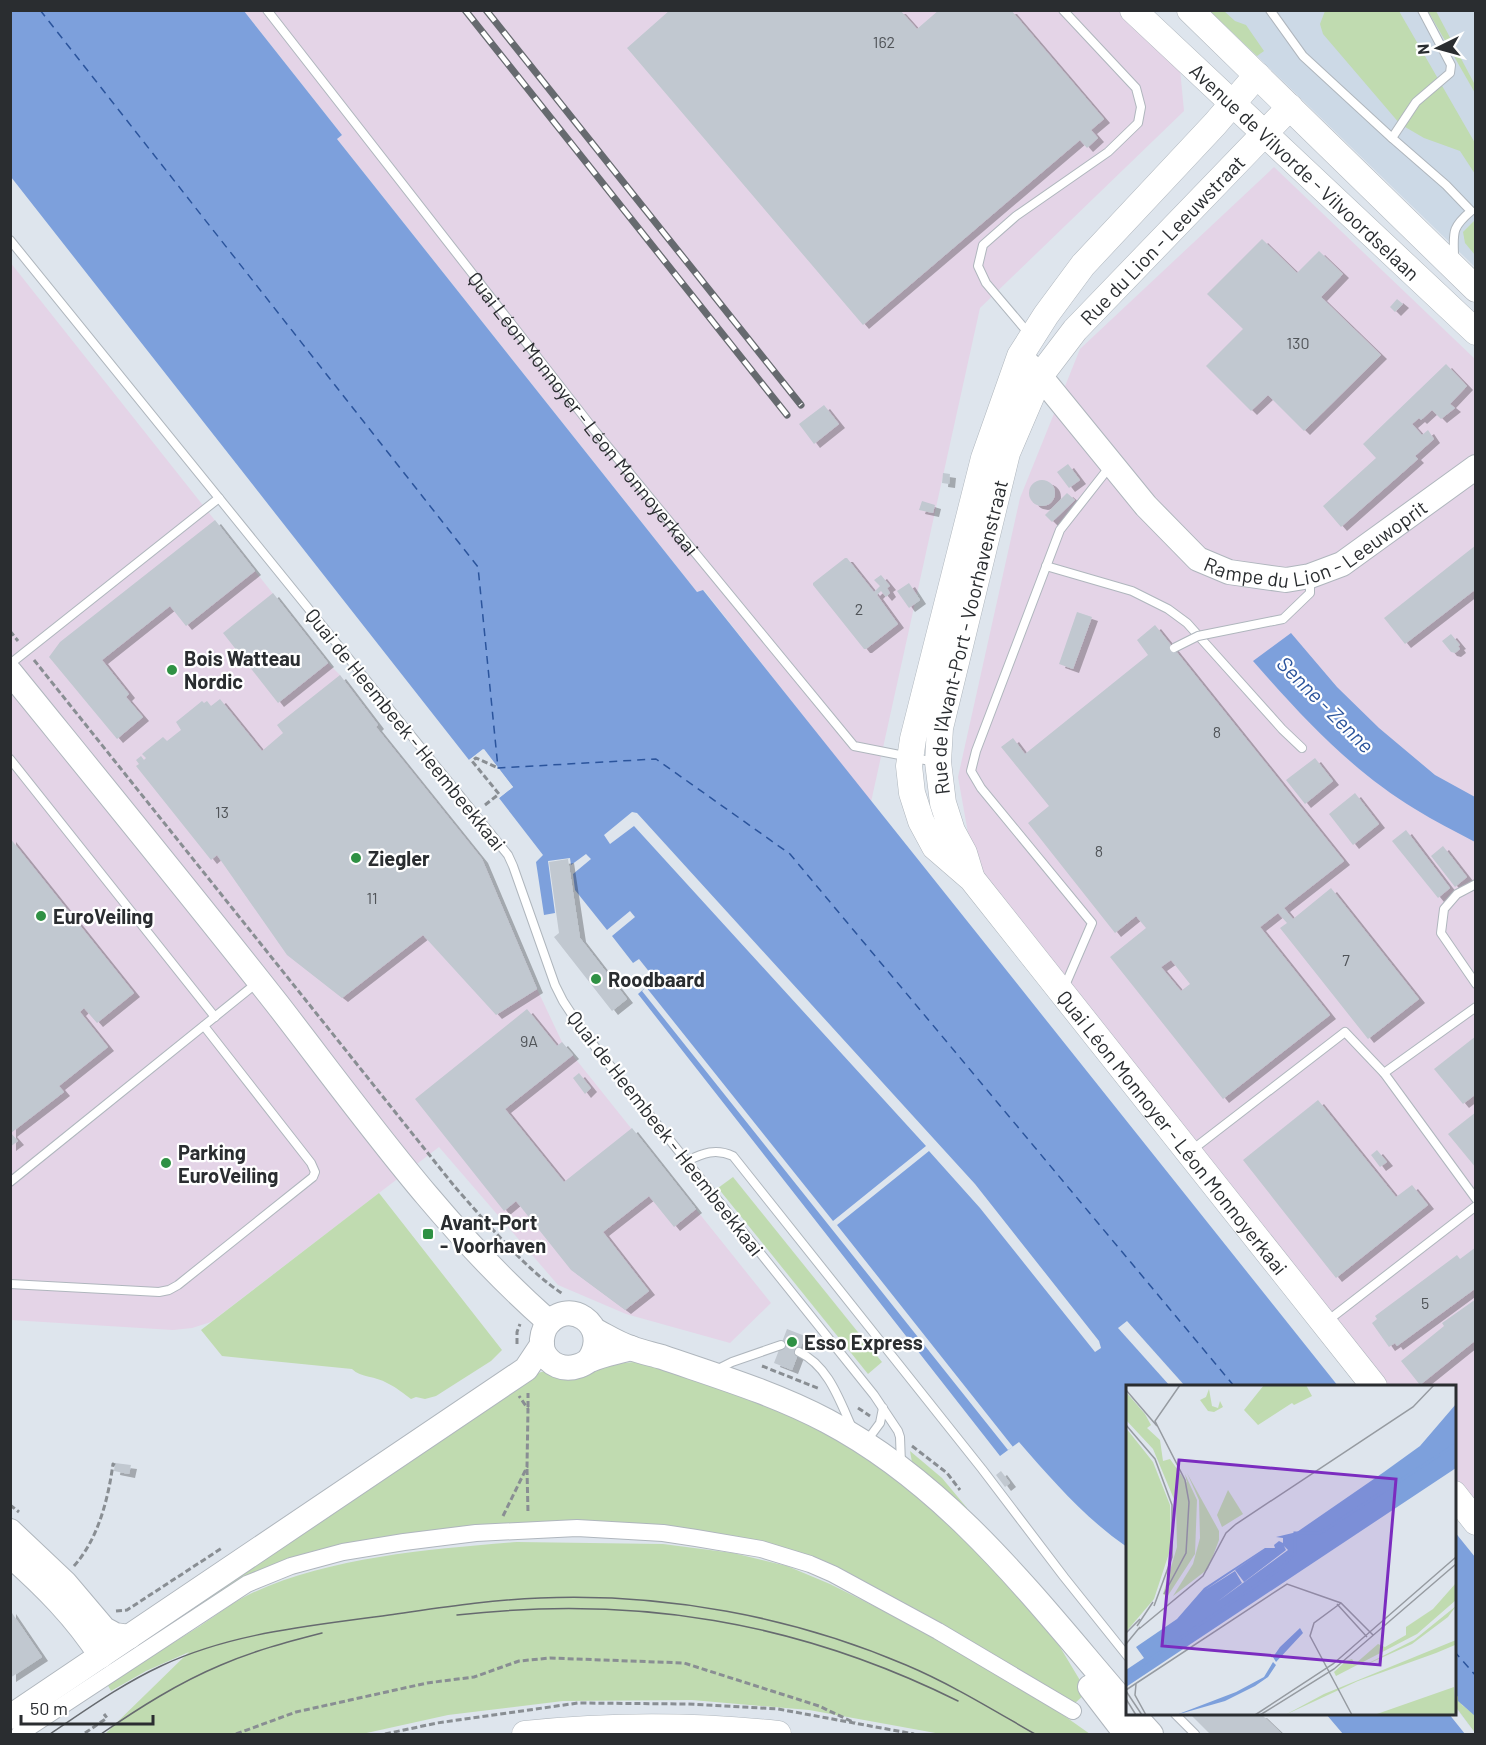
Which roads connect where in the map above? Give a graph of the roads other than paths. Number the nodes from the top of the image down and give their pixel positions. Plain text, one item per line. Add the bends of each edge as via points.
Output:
1 (267, 10) edge
2 (1063, 10) edge
3 (1133, 10) edge
4 (1190, 10) edge
5 (1270, 10) edge
6 (1422, 10) edge
7 (1257, 75) junction
8 (1231, 104) junction
9 (1290, 107) junction
10 (1265, 134) junction
11 (1392, 138) junction
12 (10, 240) edge
13 (1454, 268) junction
14 (1476, 289) edge
15 (1433, 291) junction
16 (1476, 332) edge
17 (1026, 347) junction
18 (1040, 376) junction
19 (1111, 464) junction
20 (1476, 467) edge
21 (219, 498) junction
22 (1046, 566) junction
23 (1310, 576) junction
24 (1174, 648) dead end
25 (10, 664) edge
26 (10, 672) edge
27 (1302, 748) dead end
28 (910, 756) junction
29 (10, 759) edge
30 (938, 762) junction
31 (972, 879) junction
32 (1476, 884) edge
33 (259, 981) junction
34 (1476, 984) edge
35 (1062, 992) junction
36 (1476, 1007) edge
37 (215, 1017) junction
38 (204, 1026) junction
39 (1384, 1072) junction
40 (1189, 1153) junction
41 (687, 1161) junction
42 (10, 1182) edge
43 (1476, 1199) edge
44 (1476, 1206) edge
45 (10, 1284) edge
46 (549, 1322) junction
47 (1324, 1324) junction
48 (594, 1330) junction
49 (781, 1345) dead end
50 (631, 1348) junction
51 (799, 1352) dead end
52 (548, 1355) junction
53 (589, 1360) junction
54 (710, 1373) junction
55 (1373, 1385) edge
56 (883, 1408) junction
57 (861, 1441) junction
58 (901, 1469) junction
59 (1456, 1495) edge
60 (1476, 1522) edge
61 (10, 1532) edge
62 (10, 1555) edge
63 (1036, 1598) junction
64 (129, 1637) junction
65 (1126, 1654) edge
66 (100, 1656) junction
67 (1126, 1705) edge
68 (1072, 1711) dead end
69 (1135, 1715) edge
70 (1177, 1715) edge
71 (10, 1717) edge
72 (19, 1734) edge
73 (525, 1734) edge
74 (778, 1734) edge
75 (1126, 1734) edge
76 (1151, 1734) edge
77 (1195, 1734) edge

1 - 28 lane, Quai Léon Monnoyer - Léon Monnoyerkaai via 595,431 854,746
2 - 17 lane via 1137,88 1141,107 1137,123 1108,152 1016,216 983,245 978,266
3 - 8 main road, Avenue de Vilvorde - Vilvoordselaan
4 - 7 main road, Avenue de Vilvorde - Vilvoordselaan
5 - 11 lane via 1303,56
6 - 11 lane via 1451,66 1450,73 1416,102
7 - 8 main road, Rue du Lion - Leeuwstraat
7 - 9 main road, Avenue de Vilvorde - Vilvoordselaan
8 - 10 main road, Avenue de Vilvorde - Vilvoordselaan
8 - 17 main road, Rue du Lion - Leeuwstraat via 1083,265
9 - 10 main road, Rue du Lion - Leeuwstraat
9 - 13 main road, Avenue de Vilvorde - Vilvoordselaan
10 - 15 main road, Avenue de Vilvorde - Vilvoordselaan
10 - 18 main road, Rue du Lion - Leeuwstraat via 1075,330
11 - 13 lane via 1471,211 1454,229
12 - 21 lane, Quai de Heembeek - Heembeekkaai
13 - 14 main road, Avenue de Vilvorde - Vilvoordselaan
13 - 15 street
15 - 16 main road, Avenue de Vilvorde - Vilvoordselaan
17 - 18 main road, Rampe du Lion - Leeuwoprit
17 - 28 main road, Rue de l'Avant-Port - Voorhavenstraat via 984,458
18 - 19 main road, Rampe du Lion - Leeuwoprit
18 - 30 main road, Rue de l'Avant-Port - Voorhavenstraat via 1007,453 940,728
19 - 22 lane via 1060,530
19 - 23 main road, Rampe du Lion - Leeuwoprit via 1198,559 1229,572 1266,578
20 - 23 main road, Rampe du Lion - Leeuwoprit via 1342,564
21 - 25 lane
21 - 41 lane, Quai de Heembeek - Heembeekkaai via 508,855 562,1001
22 - 27 lane via 1132,591 1168,609 1187,623
22 - 35 lane via 971,771 1092,923
23 - 24 lane, bridge via 1310,593 1283,619 1198,636
26 - 33 main road
28 - 30 lane, Quai Léon Monnoyer - Léon Monnoyerkaai
28 - 31 main road, Rue de l'Avant-Port - Voorhavenstraat via 912,793 921,821 935,847
29 - 37 lane
30 - 31 main road, Rue de l'Avant-Port - Voorhavenstraat via 943,803
31 - 35 main road, Quai Léon Monnoyer - Léon Monnoyerkaai
32 - 34 lane via 1457,894 1444,909 1441,933
33 - 37 lane
33 - 46 main road via 468,1244
35 - 40 main road, Quai Léon Monnoyer - Léon Monnoyerkaai
36 - 39 lane
37 - 38 lane
38 - 42 lane
38 - 45 lane via 311,1162 313,1177 169,1290
39 - 40 lane via 1345,1032
39 - 43 lane
40 - 47 main road, Quai Léon Monnoyer - Léon Monnoyerkaai
41 - 56 lane, Quai de Heembeek - Heembeekkaai
41 - 65 lane via 722,1150 733,1156
44 - 47 lane
46 - 48 main road via 569,1313 588,1321
46 - 52 main road via 543,1332
47 - 55 main road, Quai Léon Monnoyer - Léon Monnoyerkaai
48 - 50 main road
48 - 53 main road via 597,1341
49 - 54 lane
50 - 53 main road
50 - 54 main road
51 - 57 lane via 823,1370
52 - 53 main road via 572,1368
52 - 64 main road
54 - 57 main road via 802,1408
56 - 57 lane via 880,1423
56 - 58 lane, Quai de Heembeek - Heembeekkaai via 900,1437
57 - 58 main road
58 - 63 main road via 984,1541
59 - 60 main road
61 - 64 main road via 65,1583 104,1629
62 - 66 main road via 64,1606
63 - 67 main road
63 - 75 main road via 1088,1684
64 - 66 main road
66 - 71 main road
68 - 72 street via 938,1631 833,1574 789,1557 663,1533 529,1530 343,1552 304,1561 263,1577
69 - 76 main road
70 - 77 lane
73 - 74 main road via 634,1726

